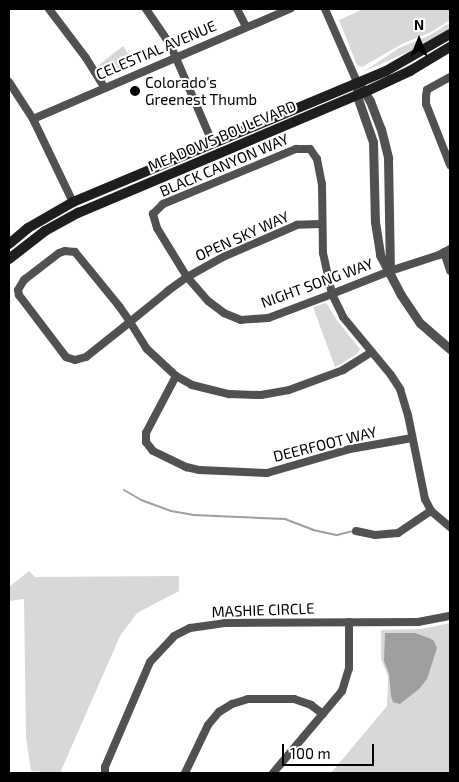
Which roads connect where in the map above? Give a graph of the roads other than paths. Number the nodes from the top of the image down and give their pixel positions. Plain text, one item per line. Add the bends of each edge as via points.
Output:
1 (49, 9) edge
2 (146, 9) edge
3 (237, 9) edge
4 (290, 9) edge
5 (325, 9) edge
6 (246, 27) junction
7 (450, 34) edge
8 (450, 47) edge
9 (176, 56) junction
10 (450, 77) edge
11 (9, 82) edge
12 (358, 84) junction
13 (104, 87) junction
14 (361, 94) junction
15 (33, 118) junction
16 (213, 144) junction
17 (450, 165) edge
18 (73, 202) junction
19 (153, 214) joint
20 (322, 224) junction
21 (9, 244) edge
22 (447, 250) edge
23 (12, 256) edge
24 (450, 270) edge
25 (390, 271) junction
26 (187, 278) junction
27 (332, 294) junction
28 (130, 322) junction
29 (450, 349) edge
30 (372, 352) junction
31 (176, 376) junction
32 (412, 438) junction
33 (431, 510) junction
34 (450, 527) edge
35 (356, 531) dead end
36 (450, 616) edge
37 (350, 622) junction
38 (322, 714) junction
39 (105, 773) edge
40 (185, 773) edge
41 (273, 773) edge

1 - 13 street
2 - 9 street
3 - 6 street
4 - 6 street, CELESTIAL AVENUE
5 - 12 street
6 - 9 street, CELESTIAL AVENUE
7 - 12 main road, MEADOWS BOULEVARD via 406,61
8 - 14 main road, MEADOWS BOULEVARD via 410,71
9 - 13 street, CELESTIAL AVENUE
9 - 16 street
10 - 17 street via 427,90 426,96 426,104
11 - 15 street
12 - 14 street
12 - 16 main road, MEADOWS BOULEVARD
13 - 15 street, CELESTIAL AVENUE
14 - 23 main road, MEADOWS BOULEVARD via 78,213 45,231
14 - 25 street via 373,142 377,244
14 - 25 street via 382,129 388,158
15 - 18 street
16 - 18 main road, MEADOWS BOULEVARD
18 - 21 main road, MEADOWS BOULEVARD
18 - 23 main road via 71,208 20,244
19 - 20 street, BLACK CANYON WAY via 163,204 305,148 315,155 321,178
19 - 26 street, NIGHT SONG WAY via 156,228
20 - 26 street, OPEN SKY WAY via 297,225 223,257
20 - 27 street, BLACK CANYON WAY via 322,253
22 - 24 street
22 - 25 street, NIGHT SONG WAY
25 - 27 street, NIGHT SONG WAY
25 - 29 street via 420,323
26 - 27 street, NIGHT SONG WAY via 224,313 241,320 268,318
26 - 28 street, OPEN SKY WAY
27 - 30 street, BLACK CANYON WAY via 343,317
28 - 28 street, OPEN SKY WAY via 86,357 71,360 22,300 18,290 24,280 59,253 70,250 80,256
28 - 31 street via 147,349
30 - 31 street via 323,379 261,395 229,394 192,385
30 - 32 street, BLACK CANYON WAY via 400,389
31 - 32 street, DEERFOOT WAY via 146,433 146,442 153,451 186,467 267,473 350,449
32 - 33 street, BLACK CANYON WAY via 420,482
33 - 34 street, BLACK CANYON WAY
33 - 35 street via 398,533 375,535
36 - 37 street, MASHIE CIRCLE via 418,622
37 - 38 street via 348,676 342,691
37 - 39 street, MASHIE CIRCLE via 225,623 190,628 174,636 150,662
38 - 40 street via 311,705 294,699 248,699 232,704 219,712 208,725
38 - 41 street

